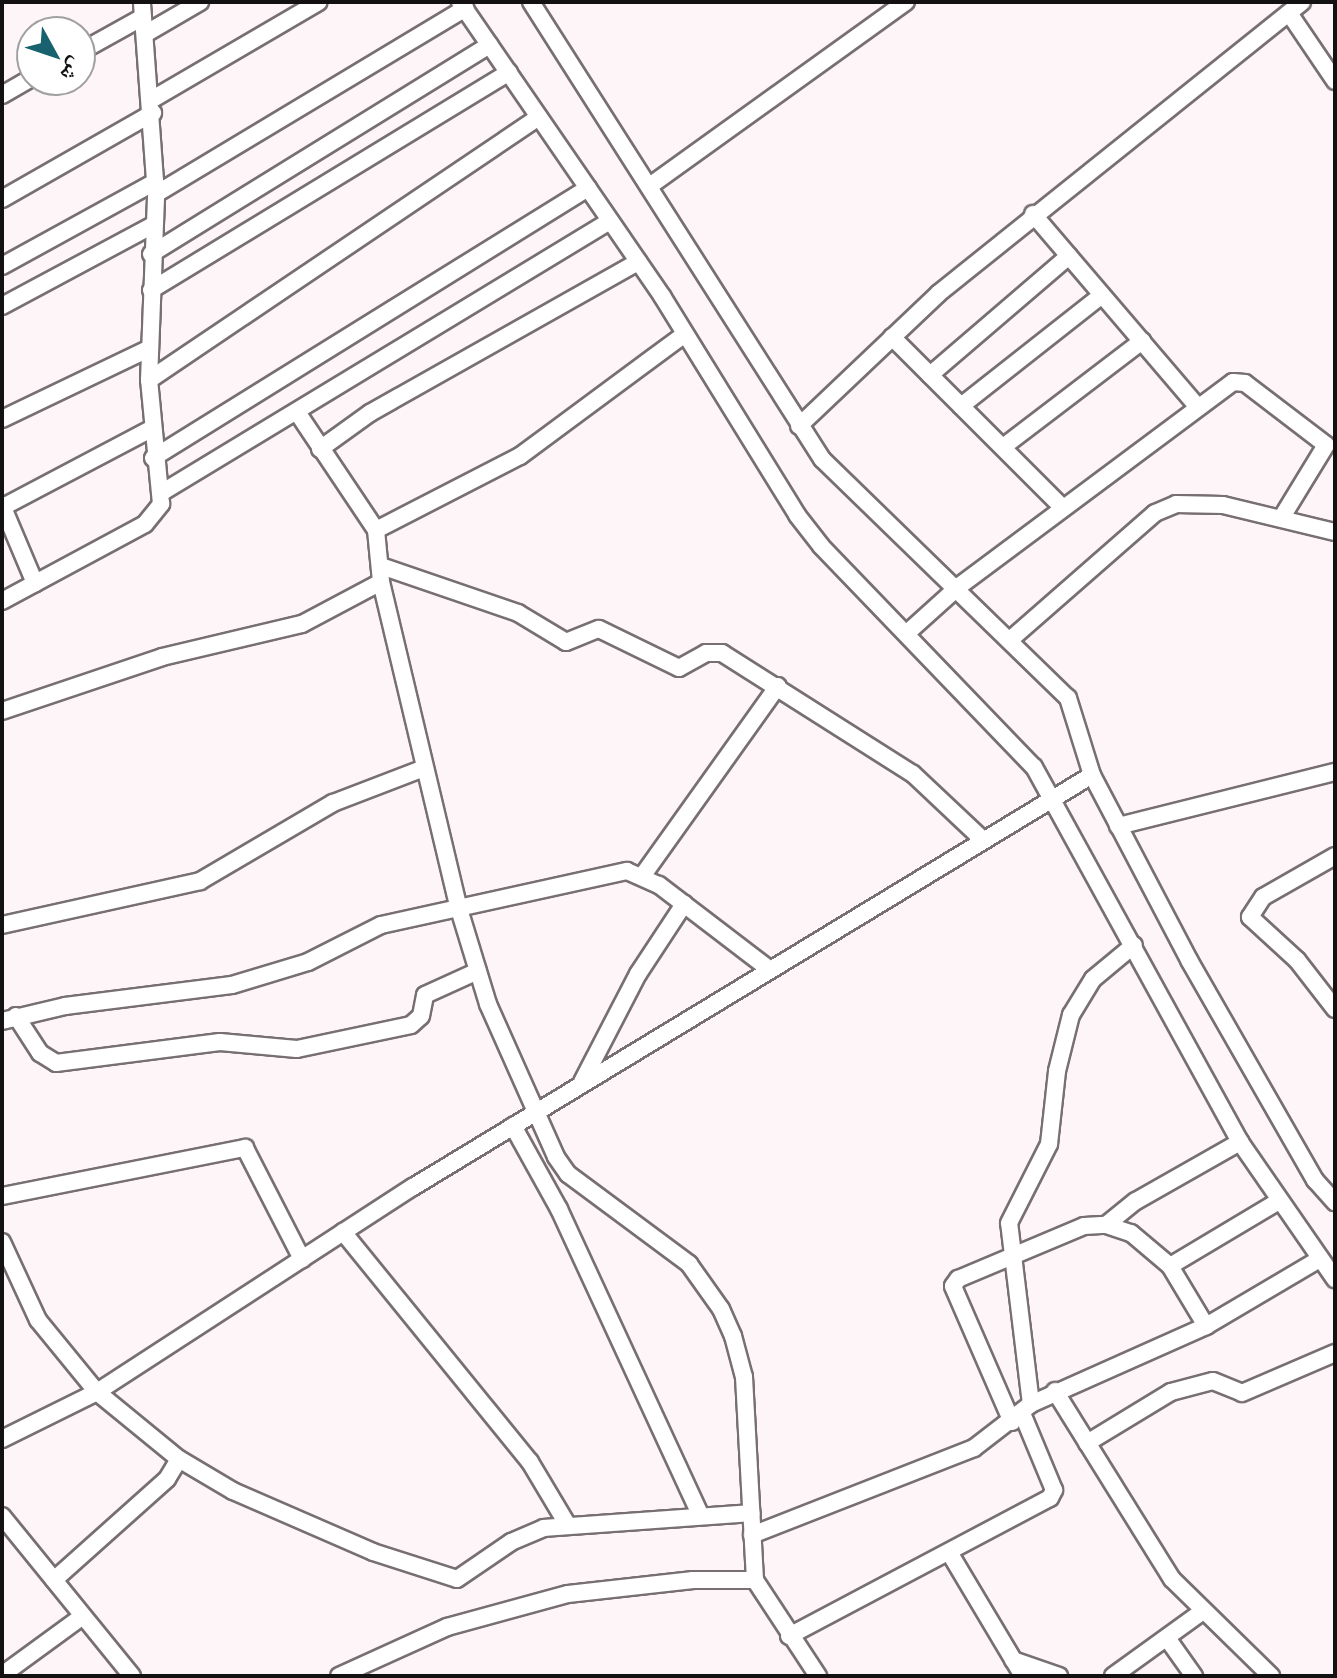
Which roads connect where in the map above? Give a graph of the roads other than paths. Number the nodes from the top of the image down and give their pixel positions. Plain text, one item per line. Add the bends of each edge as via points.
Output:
1 (200, 2) edge
2 (319, 2) edge
3 (531, 2) edge
4 (906, 2) edge
5 (463, 5) edge
6 (1296, 7) edge
7 (143, 18) edge
8 (96, 43) edge
9 (490, 45) junction
10 (509, 72) junction
11 (1335, 81) edge
12 (152, 107) junction
13 (539, 117) junction
14 (651, 185) junction
15 (156, 188) junction
16 (588, 188) junction
17 (2, 199) edge
18 (1033, 214) junction
19 (610, 221) junction
20 (153, 225) junction
21 (151, 254) junction
22 (1069, 256) junction
23 (638, 262) junction
24 (2, 266) edge
25 (151, 290) junction
26 (1102, 295) junction
27 (2, 306) edge
28 (685, 334) junction
29 (892, 337) junction
30 (1142, 341) junction
31 (148, 349) junction
32 (930, 375) junction
33 (149, 380) junction
34 (961, 406) junction
35 (1197, 406) junction
36 (297, 412) junction
37 (2, 419) edge
38 (799, 426) junction
39 (151, 429) junction
40 (1003, 447) junction
41 (320, 449) junction
42 (153, 458) junction
43 (161, 493) junction
44 (3, 506) edge
45 (1063, 508) junction
46 (1282, 517) junction
47 (376, 530) junction
48 (1335, 532) edge
49 (381, 574) junction
50 (35, 583) junction
51 (958, 587) junction
52 (2, 601) edge
53 (907, 633) junction
54 (1011, 639) junction
55 (778, 686) junction
56 (2, 711) edge
57 (424, 768) junction
58 (1335, 772) edge
59 (1092, 775) junction
60 (1054, 799) junction
61 (1118, 826) junction
62 (982, 839) junction
63 (1335, 856) edge
64 (643, 875) junction
65 (684, 904) junction
66 (459, 909) junction
67 (2, 925) edge
68 (1134, 945) junction
69 (769, 969) junction
70 (478, 971) junction
71 (1335, 1009) edge
72 (9, 1018) edge
73 (581, 1083) junction
74 (538, 1110) junction
75 (513, 1126) junction
76 (1240, 1142) junction
77 (2, 1196) edge
78 (1279, 1201) junction
79 (1335, 1202) edge
80 (1106, 1225) junction
81 (343, 1232) junction
82 (2, 1242) edge
83 (302, 1259) junction
84 (1014, 1259) junction
85 (1318, 1260) junction
86 (1170, 1266) junction
87 (1335, 1279) edge
88 (1206, 1326) junction
89 (1335, 1353) edge
90 (1055, 1391) junction
91 (97, 1392) junction
92 (1022, 1413) junction
93 (2, 1439) edge
94 (1087, 1443) junction
95 (179, 1459) junction
96 (751, 1513) junction
97 (2, 1516) edge
98 (701, 1516) junction
99 (567, 1524) junction
100 (752, 1535) junction
101 (949, 1552) junction
102 (54, 1580) junction
103 (755, 1580) junction
104 (1203, 1611) junction
105 (83, 1616) junction
106 (789, 1636) junction
107 (1167, 1638) junction
108 (1013, 1660) junction
109 (2, 1675) edge
110 (132, 1676) edge
111 (339, 1676) edge
112 (818, 1676) edge
113 (1023, 1676) edge
114 (1059, 1676) edge
115 (1113, 1676) edge
116 (1194, 1676) edge
117 (1271, 1676) edge

1 - 7 street
2 - 12 street
3 - 14 street
4 - 14 street
5 - 9 street
5 - 15 street
6 - 11 street
6 - 18 street
7 - 8 street
7 - 12 street
9 - 10 street
9 - 21 street
10 - 13 street
10 - 25 street
12 - 15 street
12 - 17 street
13 - 16 street
13 - 33 street
14 - 38 street
15 - 20 street
15 - 24 street
16 - 19 street
16 - 42 street
18 - 22 street
18 - 29 street
19 - 23 street
19 - 36 street
20 - 21 street
20 - 27 street
21 - 25 street
22 - 26 street
22 - 32 street
23 - 28 street
23 - 41 street via 370,413
25 - 31 street
26 - 30 street
26 - 34 street
28 - 47 street via 520,456
28 - 53 street via 797,515
29 - 32 street
29 - 38 street
30 - 35 street
30 - 40 street
31 - 33 street
31 - 37 street
32 - 34 street
33 - 39 street
34 - 40 street
35 - 45 street
35 - 46 street via 1223,386 1242,381 1326,445
36 - 41 street
36 - 43 street
38 - 51 street via 822,459 887,527
39 - 42 street
39 - 44 street
40 - 45 street
41 - 47 street
42 - 43 street
43 - 50 street via 158,512 145,524
44 - 50 street
45 - 51 street
46 - 48 street
46 - 54 street via 1223,505 1176,504 1155,513
47 - 49 street
49 - 55 street via 518,613 566,642 599,629 679,668 706,653 722,653
49 - 56 street via 302,624 162,657
49 - 57 street
50 - 52 street
51 - 53 street
51 - 54 street
53 - 60 street via 1034,767
54 - 59 street via 1076,711
55 - 62 street via 913,774
55 - 64 street
57 - 66 street
57 - 67 street via 333,803 200,881
58 - 61 street
59 - 60 street
59 - 61 street
60 - 62 street
60 - 68 street
61 - 79 street via 1262,1091 1315,1180
62 - 69 street
63 - 71 street via 1263,897 1250,917 1297,960
64 - 65 street
64 - 66 street via 627,871
65 - 69 street
65 - 73 street via 638,974
66 - 70 street
66 - 72 street via 381,925 308,962 232,985
68 - 76 street
68 - 84 street via 1093,979 1071,1015 1057,1071 1049,1144 1009,1223
69 - 73 street
70 - 72 street via 425,995 421,1016 411,1025 297,1049 220,1042 56,1063
70 - 74 street via 505,1047
73 - 74 street
74 - 75 street
74 - 96 street via 568,1174 689,1264 721,1309 744,1377
75 - 81 street
75 - 98 street via 559,1209
76 - 78 street
76 - 80 street via 1136,1201
77 - 83 street via 245,1148
78 - 85 street
78 - 86 street
80 - 84 street via 1084,1226
80 - 86 street via 1131,1233
81 - 83 street
81 - 99 street via 530,1462
82 - 91 street via 38,1320
83 - 91 street
84 - 92 street
84 - 92 street via 953,1284
85 - 87 street
85 - 88 street
86 - 88 street
88 - 90 street
89 - 94 street via 1242,1393 1213,1381 1171,1392
90 - 92 street
90 - 94 street
91 - 93 street
91 - 95 street
92 - 100 street via 974,1448 932,1467 820,1505
92 - 101 street via 1054,1490 1050,1498
94 - 104 street via 1172,1579
95 - 99 street via 261,1504 373,1552 457,1579 511,1542
95 - 102 street via 167,1479
96 - 98 street
96 - 100 street
97 - 102 street
98 - 99 street via 630,1526
100 - 103 street
101 - 106 street
101 - 108 street
102 - 105 street
103 - 106 street
103 - 111 street via 630,1584 553,1597 447,1627
104 - 107 street
104 - 117 street
105 - 109 street
105 - 110 street
106 - 112 street
107 - 115 street
107 - 116 street
108 - 113 street
108 - 114 street

